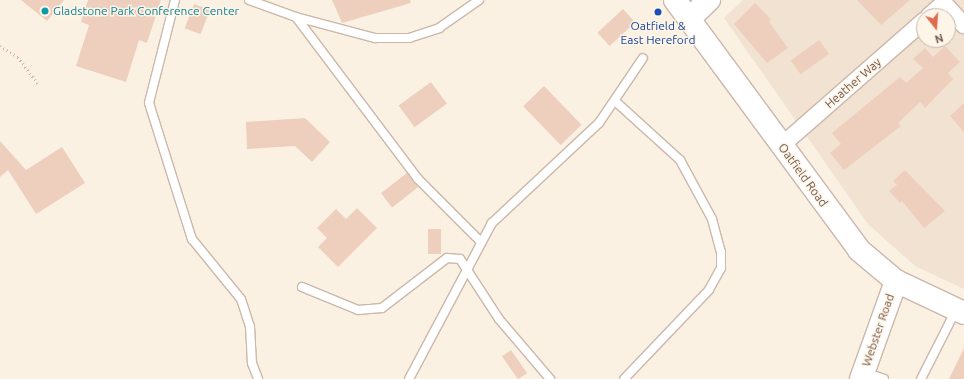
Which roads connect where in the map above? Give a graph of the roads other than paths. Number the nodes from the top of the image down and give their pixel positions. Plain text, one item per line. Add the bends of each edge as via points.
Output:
1 (175, 0) edge
2 (249, 0) edge
3 (479, 0) edge
4 (675, 0) edge
5 (709, 0) edge
6 (938, 8) edge
7 (949, 8) edge
8 (956, 16) edge
9 (296, 17) junction
10 (689, 19) junction
11 (964, 25) edge
12 (916, 27) edge
13 (643, 58) dead end
14 (615, 102) junction
15 (781, 146) junction
16 (481, 242) junction
17 (468, 271) junction
18 (896, 281) junction
19 (302, 287) dead end
20 (960, 311) edge
21 (863, 375) edge
22 (258, 379) edge
23 (409, 379) edge
24 (550, 379) edge
25 (624, 379) edge
26 (884, 379) edge
27 (921, 379) edge

1 - 22 lane via 149,103 192,239 241,299 250,326 252,362
2 - 9 lane
3 - 9 lane via 439,28 409,38 375,38
4 - 10 main road, Oatfield Road
5 - 10 main road
6 - 7 street via 944,3
8 - 11 street
9 - 16 lane via 418,179
10 - 15 main road, Oatfield Road
12 - 15 street, Heather Way
13 - 14 lane
14 - 16 lane via 599,123 492,223
14 - 25 lane via 680,160 712,219 721,252 721,268 709,290
15 - 18 main road, Oatfield Road via 859,250
16 - 17 lane
17 - 19 lane via 460,259 447,258 382,308 358,310
17 - 23 lane
17 - 24 lane via 499,319
18 - 20 main road, Oatfield Road
18 - 21 main road, Webster Road
20 - 27 lane
21 - 26 lane

